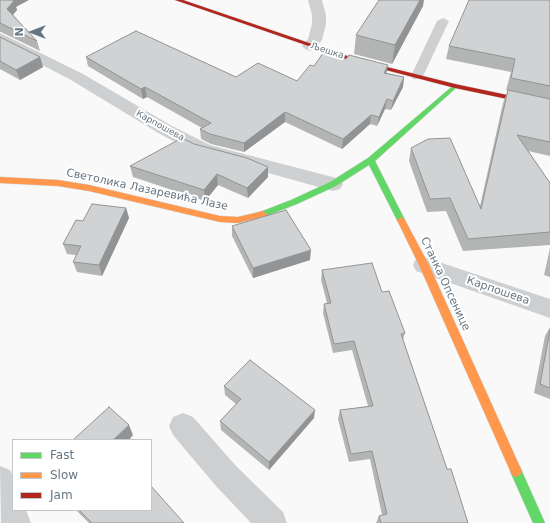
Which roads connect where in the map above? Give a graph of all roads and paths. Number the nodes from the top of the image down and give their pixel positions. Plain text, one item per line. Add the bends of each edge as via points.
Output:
1 (178, 0) edge
2 (315, 0) edge
3 (443, 21) dead end
4 (0, 37) edge
5 (310, 46) junction
6 (417, 76) junction
7 (455, 86) junction
8 (550, 106) edge
9 (371, 160) junction
10 (0, 180) edge
11 (333, 184) junction
12 (424, 265) junction
13 (550, 309) edge
14 (183, 426) dead end
15 (0, 480) edge
16 (16, 523) edge
17 (272, 523) edge
18 (539, 523) edge

1 - 5 street, Љешка
2 - 5 street via 319,24 315,40
3 - 6 lane
4 - 11 street, Карпошева via 203,148
5 - 6 street, Љешка
6 - 7 street, Љешка
7 - 8 street, Љешка
7 - 9 street
9 - 11 street, Светолика Лазаревића Лазе
9 - 12 street, Станка Опсенице
10 - 11 street, Светолика Лазаревића Лазе via 58,183 89,188 238,220 270,212
12 - 13 street, Карпошева
12 - 18 street, Станка Опсенице
14 - 17 street via 226,476
15 - 16 street

